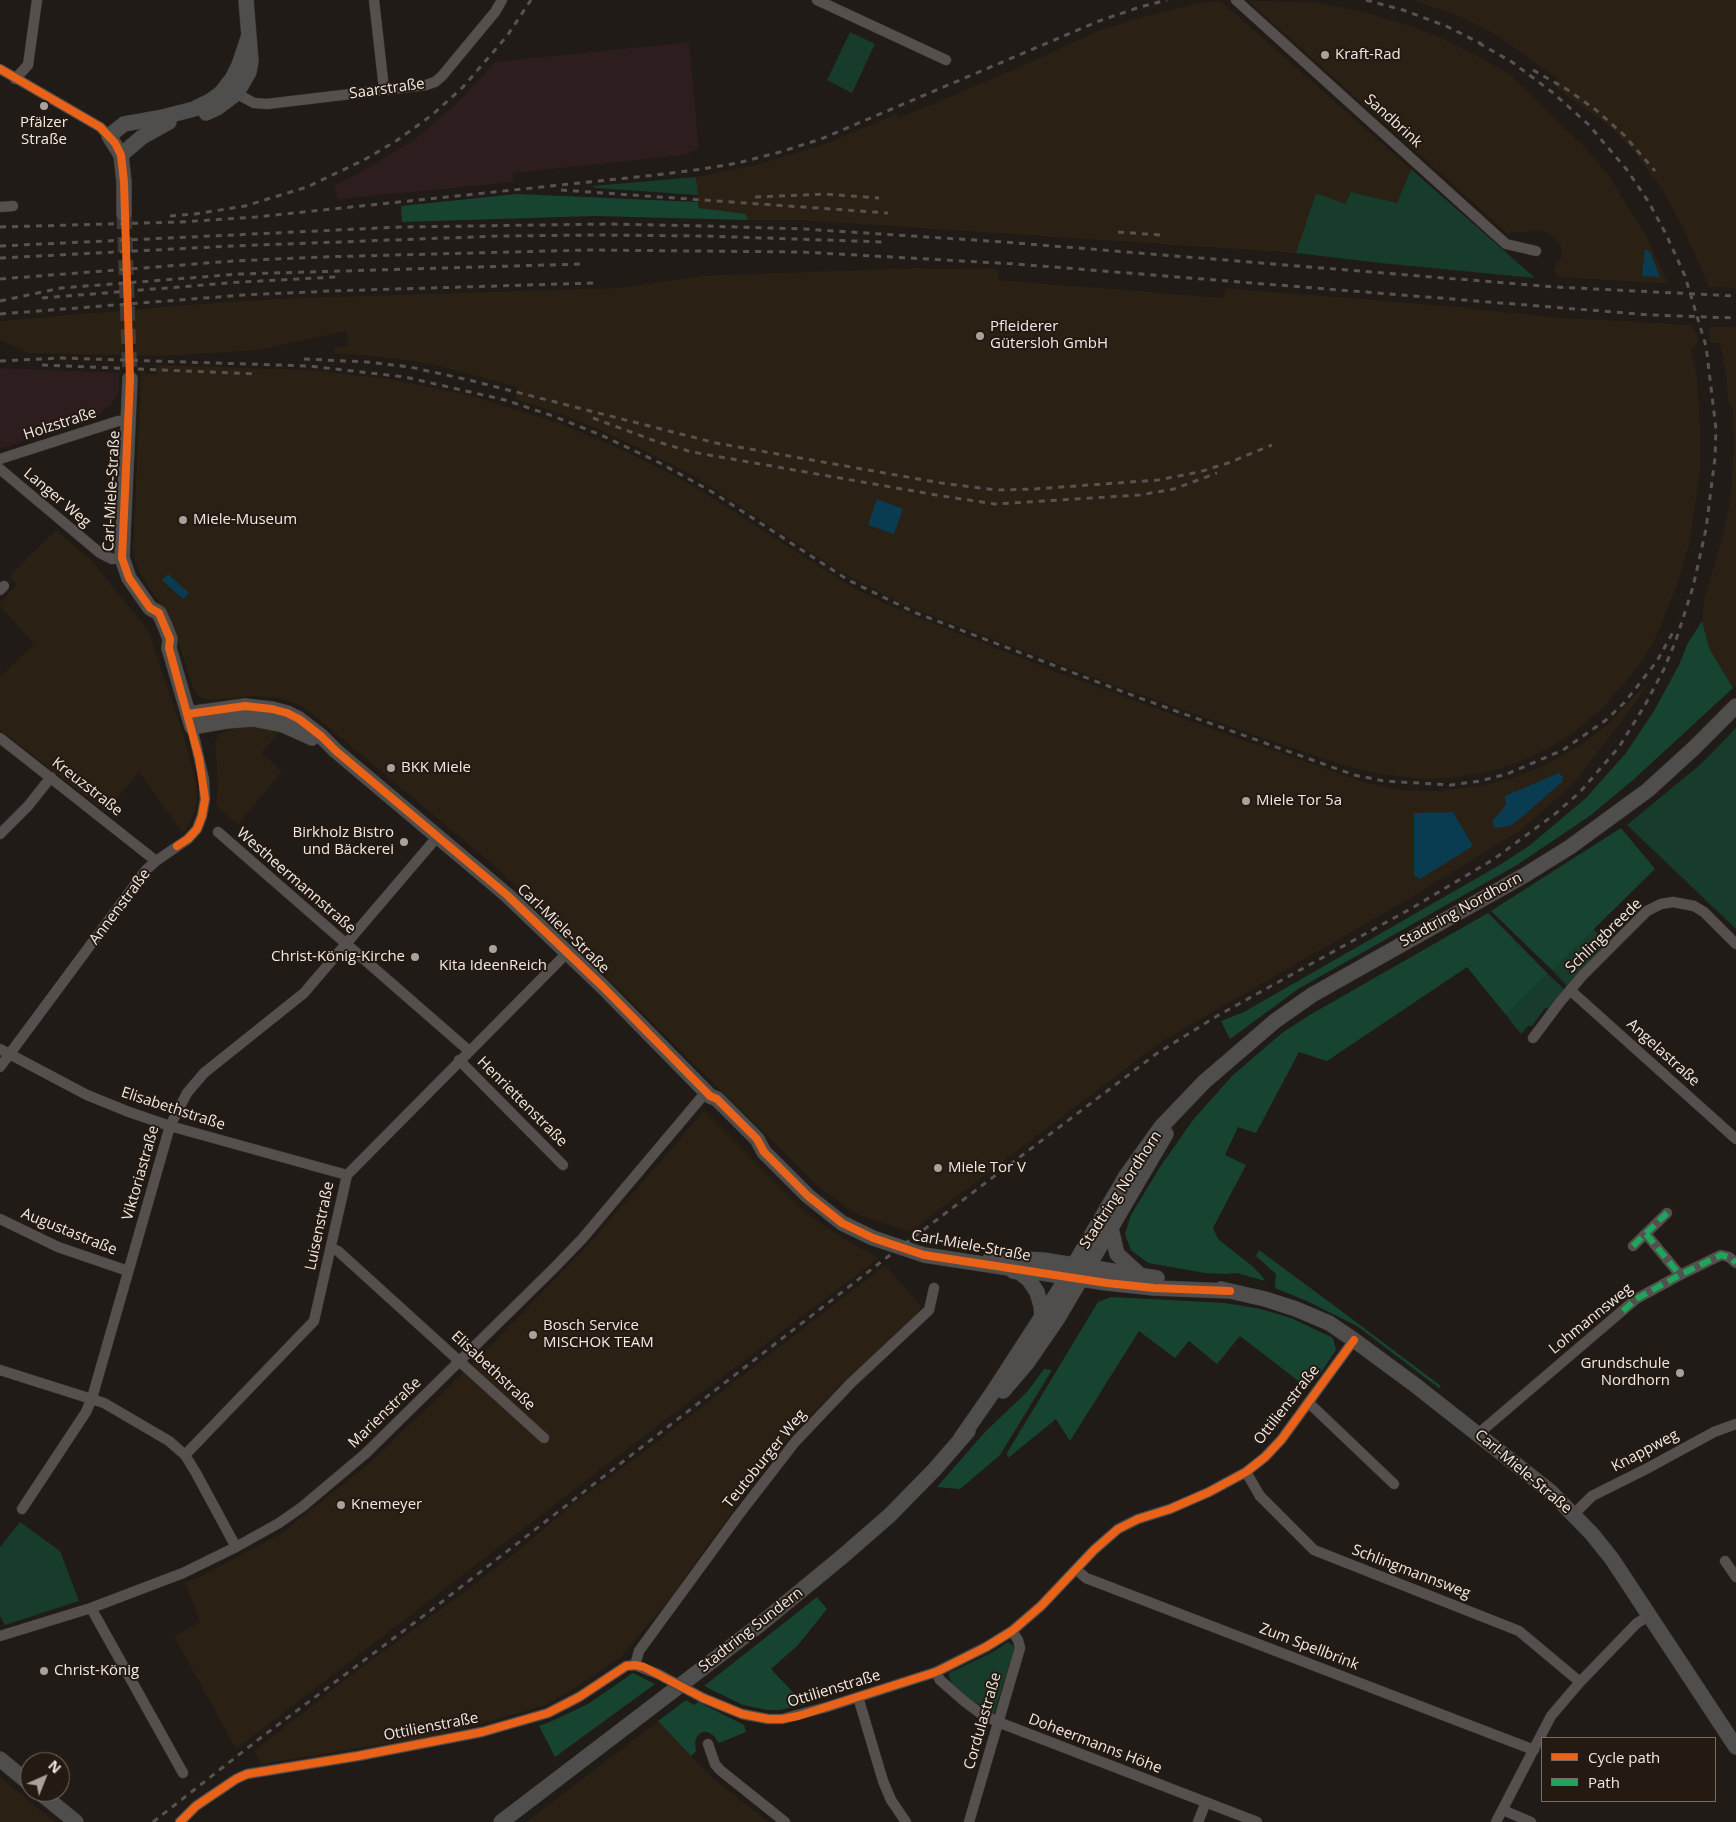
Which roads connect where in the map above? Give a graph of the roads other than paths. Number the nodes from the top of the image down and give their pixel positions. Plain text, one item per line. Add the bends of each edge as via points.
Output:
1 (37, 0) edge
2 (246, 0) edge
3 (374, 0) edge
4 (502, 0) edge
5 (817, 0) edge
6 (1236, 0) edge
7 (946, 60) dead end
8 (0, 69) edge
9 (15, 79) junction
10 (232, 89) junction
11 (384, 90) junction
12 (109, 136) junction
13 (121, 155) junction
14 (13, 206) dead end
15 (0, 207) edge
16 (124, 214) tunnel mouth
17 (1536, 251) dead end
18 (130, 379) tunnel mouth
19 (129, 421) junction
20 (0, 459) edge
21 (0, 469) edge
22 (122, 558) junction
23 (1736, 706) edge
24 (190, 720) junction
25 (0, 738) edge
26 (51, 777) junction
27 (218, 832) dead end
28 (0, 834) edge
29 (438, 836) junction
30 (156, 861) junction
31 (1736, 944) edge
32 (347, 945) junction
33 (568, 952) junction
34 (1570, 990) junction
35 (1533, 1038) dead end
36 (468, 1050) junction
37 (4, 1052) edge
38 (459, 1060) junction
39 (0, 1067) edge
40 (708, 1094) junction
41 (1180, 1107) junction
42 (170, 1126) junction
43 (1736, 1140) edge
44 (563, 1165) dead end
45 (346, 1175) junction
46 (1667, 1213) dead end
47 (0, 1219) edge
48 (1111, 1228) junction
49 (1646, 1234) junction
50 (1633, 1246) dead end
51 (331, 1248) junction
52 (908, 1250) junction
53 (1736, 1263) edge
54 (1002, 1268) junction
55 (128, 1271) junction
56 (1077, 1272) junction
57 (1680, 1275) junction
58 (1142, 1276) junction
59 (934, 1288) dead end
60 (1230, 1291) junction
61 (1042, 1318) junction
62 (1354, 1340) junction
63 (460, 1361) junction
64 (0, 1370) edge
65 (92, 1398) junction
66 (1309, 1403) junction
67 (1735, 1426) edge
68 (1478, 1434) junction
69 (544, 1438) dead end
70 (961, 1438) junction
71 (185, 1455) junction
72 (1246, 1472) junction
73 (1394, 1484) dead end
74 (22, 1510) dead end
75 (1574, 1514) junction
76 (236, 1547) junction
77 (1725, 1561) dead end
78 (1077, 1570) junction
79 (1736, 1578) edge
80 (91, 1608) junction
81 (1649, 1616) junction
82 (1012, 1631) junction
83 (0, 1636) edge
84 (635, 1665) junction
85 (936, 1672) junction
86 (1580, 1682) junction
87 (858, 1697) junction
88 (998, 1722) junction
89 (708, 1744) dead end
90 (1736, 1747) edge
91 (1534, 1750) junction
92 (0, 1759) edge
93 (183, 1773) dead end
94 (20, 1776) edge
95 (51, 1802) edge
96 (1206, 1802) junction
97 (1503, 1810) junction
98 (76, 1822) edge
99 (180, 1822) edge
100 (501, 1822) edge
101 (786, 1822) edge
102 (906, 1822) edge
103 (969, 1822) edge
104 (1198, 1822) edge
105 (1258, 1822) edge
106 (1496, 1822) edge
107 (1531, 1822) edge

1 - 9 street via 28,65
2 - 10 street via 248,38
3 - 11 street
4 - 11 street, Saarstraße via 435,82
5 - 7 street
6 - 17 street, Sandbrink via 1506,244
8 - 9 street
9 - 12 street via 100,127
10 - 11 street, Saarstraße via 254,103 267,104
10 - 12 street via 202,105 164,117 124,124
10 - 13 street via 217,108 165,123
12 - 13 street
13 - 16 street
14 - 15 street
18 - 19 street, Carl-Miele-Straße
19 - 20 street, Holzstraße via 118,421
19 - 22 street, Carl-Miele-Straße
21 - 22 street, Langer Weg via 100,553 112,559
22 - 24 street, Carl-Miele-Straße via 129,578 150,608 159,613 165,626
23 - 41 street, Stadtring Nordhorn via 1654,784 1612,817 1525,874 1312,994 1274,1021
24 - 29 street, Carl-Miele-Straße via 244,706 287,713 321,736
24 - 30 street, Annenstraße via 204,780 202,816 188,839
25 - 26 street, Kreuzstraße
26 - 28 street
26 - 30 street, Kreuzstraße
27 - 32 street, Westheermannstraße
29 - 32 street, Viktoriastraße
29 - 33 street, Carl-Miele-Straße
30 - 37 street, Annenstraße
31 - 34 street, Schlingbreede via 1694,906 1673,902 1661,904 1648,911
32 - 36 street, Westheermannstraße
32 - 42 street, Viktoriastraße via 304,993 204,1074 187,1093
33 - 36 street, Luisenstraße
33 - 40 street, Carl-Miele-Straße
34 - 35 street, Schlingbreede
34 - 43 street, Angelastraße
36 - 38 street, Luisenstraße
37 - 39 street, Annenstraße
37 - 42 street, Elisabethstraße via 87,1095
38 - 44 street, Henriettenstraße
38 - 45 street, Luisenstraße
40 - 52 street, Carl-Miele-Straße via 757,1139 764,1152 808,1196 842,1222 873,1238
40 - 63 street, Marienstraße via 582,1239
41 - 48 street, Stadtring Nordhorn
41 - 56 street, Stadtring Nordhorn via 1161,1127 1126,1176
42 - 45 street, Elisabethstraße
42 - 55 street, Viktoriastraße
45 - 51 street, Luisenstraße
46 - 49 street
47 - 55 street, Augustastraße via 58,1247
48 - 56 street, Stadtring Nordhorn
48 - 58 street via 1117,1254
49 - 50 street
49 - 57 street
51 - 63 street, Elisabethstraße
51 - 71 street, Luisenstraße via 314,1321
52 - 54 street, Carl-Miele-Straße
52 - 56 street, Carl-Miele-Straße via 1042,1260
53 - 57 street, Lohmannsweg via 1721,1255
54 - 56 street, Carl-Miele-Straße
54 - 61 street via 1019,1272 1029,1280 1037,1292
55 - 65 street, Viktoriastraße
56 - 58 street, Carl-Miele-Straße
56 - 60 street, Carl-Miele-Straße via 1154,1288
56 - 61 street, Stadtring Sundern
56 - 70 street, Stadtring Sundern via 1058,1318 1027,1363
57 - 68 street, Lohmannsweg via 1636,1299
58 - 60 street, Carl-Miele-Straße
59 - 84 street, Teutoburger Weg via 929,1310 851,1383 795,1442 640,1651
60 - 62 street, Carl-Miele-Straße via 1296,1309 1328,1323
61 - 70 street, Stadtring Sundern
62 - 66 street, Ottilienstraße
62 - 68 street, Carl-Miele-Straße
63 - 69 street, Elisabethstraße
63 - 76 street, Marienstraße via 365,1454 302,1507
64 - 65 street
65 - 71 street via 169,1441
65 - 74 street, Viktoriastraße
66 - 72 street, Ottilienstraße via 1281,1440
66 - 73 street, Ottilienstraße
67 - 75 street, Knappweg via 1714,1432 1592,1496
68 - 75 street, Carl-Miele-Straße via 1537,1479
70 - 100 street, Stadtring Sundern via 903,1502 843,1556 758,1626
71 - 76 street
72 - 78 street, Ottilienstraße via 1209,1492 1118,1529
72 - 86 street, Schlingmannsweg via 1260,1496 1314,1550 1519,1631
75 - 81 street, Carl-Miele-Straße via 1612,1559
76 - 80 street, Marienstraße via 183,1573
77 - 79 street
78 - 82 street, Ottilienstraße
78 - 91 street, Zum Spellbrink via 1086,1578
80 - 83 street, Marienstraße
80 - 93 street
81 - 86 street via 1637,1623
81 - 90 street, Carl-Miele-Straße
82 - 85 street, Ottilienstraße
82 - 88 street, Cordulastraße via 1020,1648
84 - 87 street, Ottilienstraße, bridge via 742,1714 768,1719 798,1716
84 - 99 street, Ottilienstraße via 626,1666 579,1697 548,1712 482,1732 247,1774 196,1806
85 - 87 street, Ottilienstraße
85 - 88 street, Doheermanns Höhe via 940,1680 964,1701
86 - 91 street via 1551,1716
87 - 102 street via 883,1781
88 - 96 street, Doheermanns Höhe
88 - 103 street, Cordulastraße
89 - 101 street via 720,1770
91 - 97 street
92 - 94 street
95 - 98 street
96 - 104 street
96 - 105 street, Doheermanns Höhe
97 - 106 street
97 - 107 street

